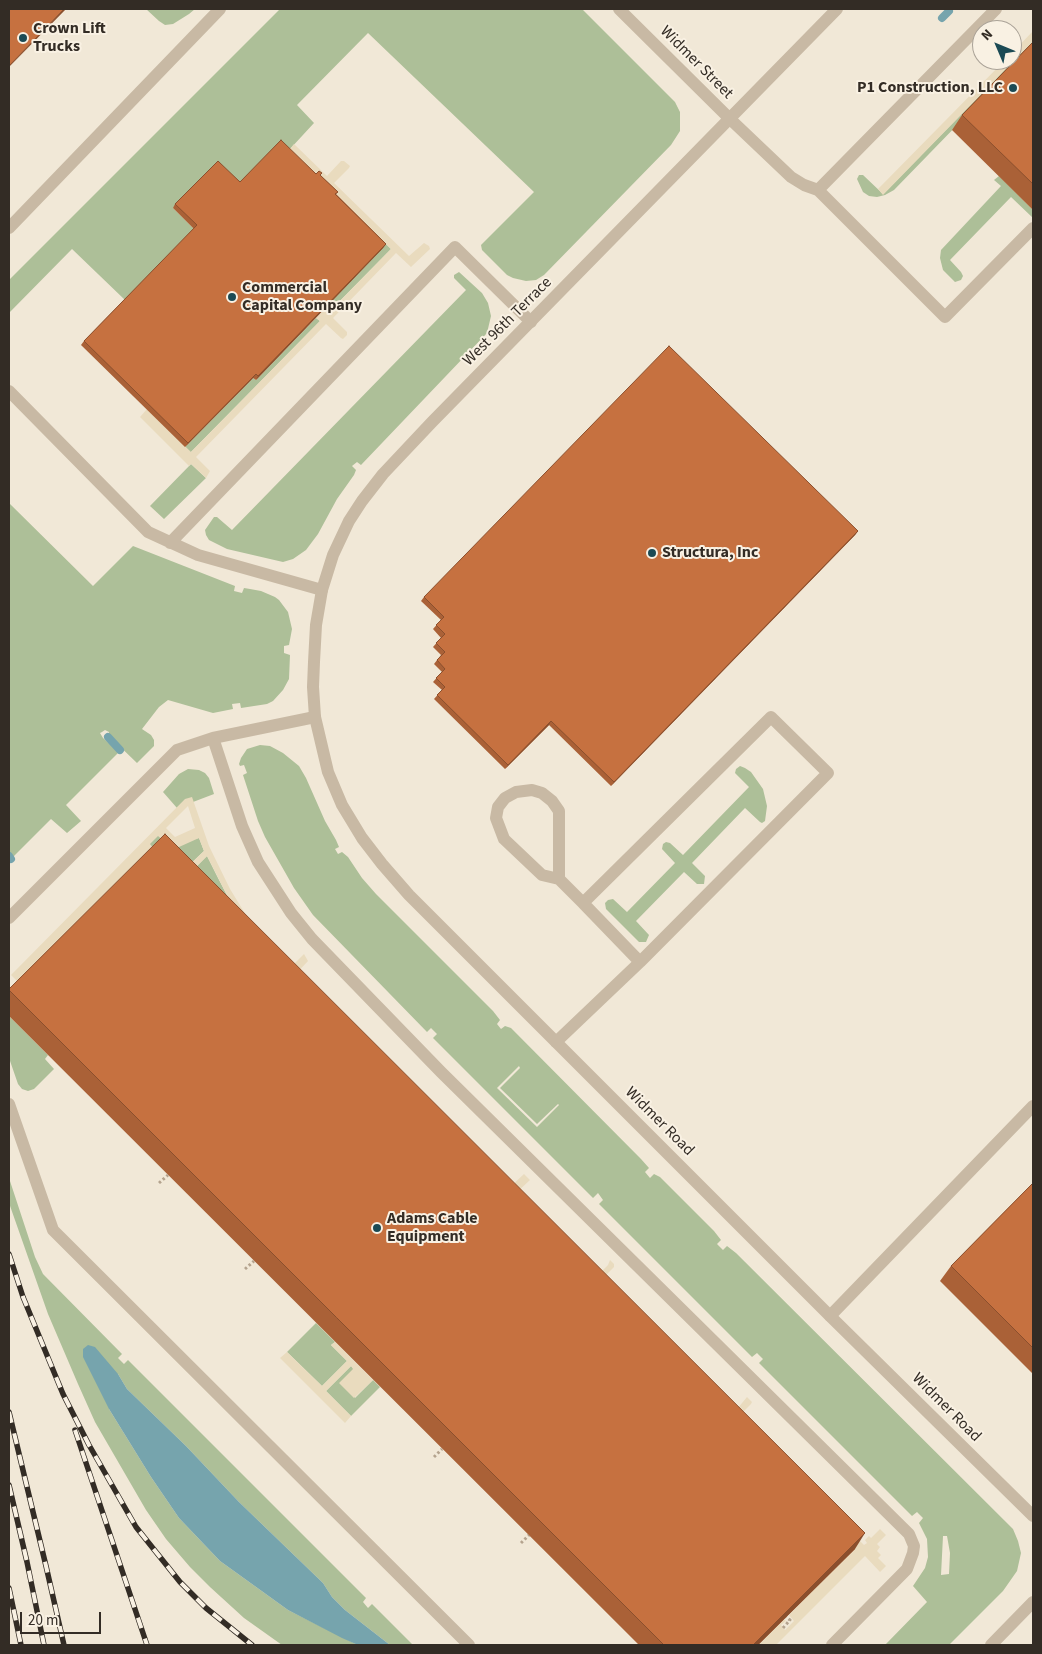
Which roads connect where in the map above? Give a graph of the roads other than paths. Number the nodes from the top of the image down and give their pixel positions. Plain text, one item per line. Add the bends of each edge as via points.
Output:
1 (220, 9) edge
2 (619, 9) edge
3 (838, 9) edge
4 (996, 9) edge
5 (730, 119) junction
6 (818, 190) junction
7 (9, 228) edge
8 (1033, 228) edge
9 (531, 322) junction
10 (9, 391) edge
11 (170, 543) junction
12 (322, 590) junction
13 (315, 716) junction
14 (213, 738) junction
15 (559, 879) junction
16 (583, 903) junction
17 (9, 918) edge
18 (640, 962) junction
19 (556, 1042) junction
20 (9, 1104) edge
21 (1033, 1106) edge
22 (830, 1316) junction
23 (1033, 1516) edge
24 (1033, 1602) edge
25 (469, 1645) edge
26 (832, 1645) edge
27 (991, 1645) edge

1 - 7 street
2 - 5 street, Widmer Street
3 - 5 street, West 96th Terrace
4 - 6 street
5 - 6 street, Widmer Street via 791,177
5 - 9 street, West 96th Terrace
6 - 8 street via 945,317
9 - 11 street via 455,247
9 - 12 street, West 96th Terrace via 383,474 349,522
10 - 11 street via 148,532
11 - 12 street via 198,556
12 - 13 street, West 96th Terrace via 316,625
13 - 14 street
13 - 19 street, Widmer Road via 328,772 342,805 362,838 409,895
14 - 17 street via 177,750
14 - 26 street via 242,826 258,862 312,939 448,1079 909,1534 914,1546 907,1569
15 - 15 street via 559,811 542,793 532,790 516,792 505,798 498,807 496,818 504,839 542,875
15 - 16 street
16 - 18 street
16 - 18 street via 771,717 828,774
18 - 19 street
19 - 22 street, Widmer Road
20 - 25 street via 54,1230
21 - 22 street
22 - 23 street, Widmer Road
24 - 27 street

